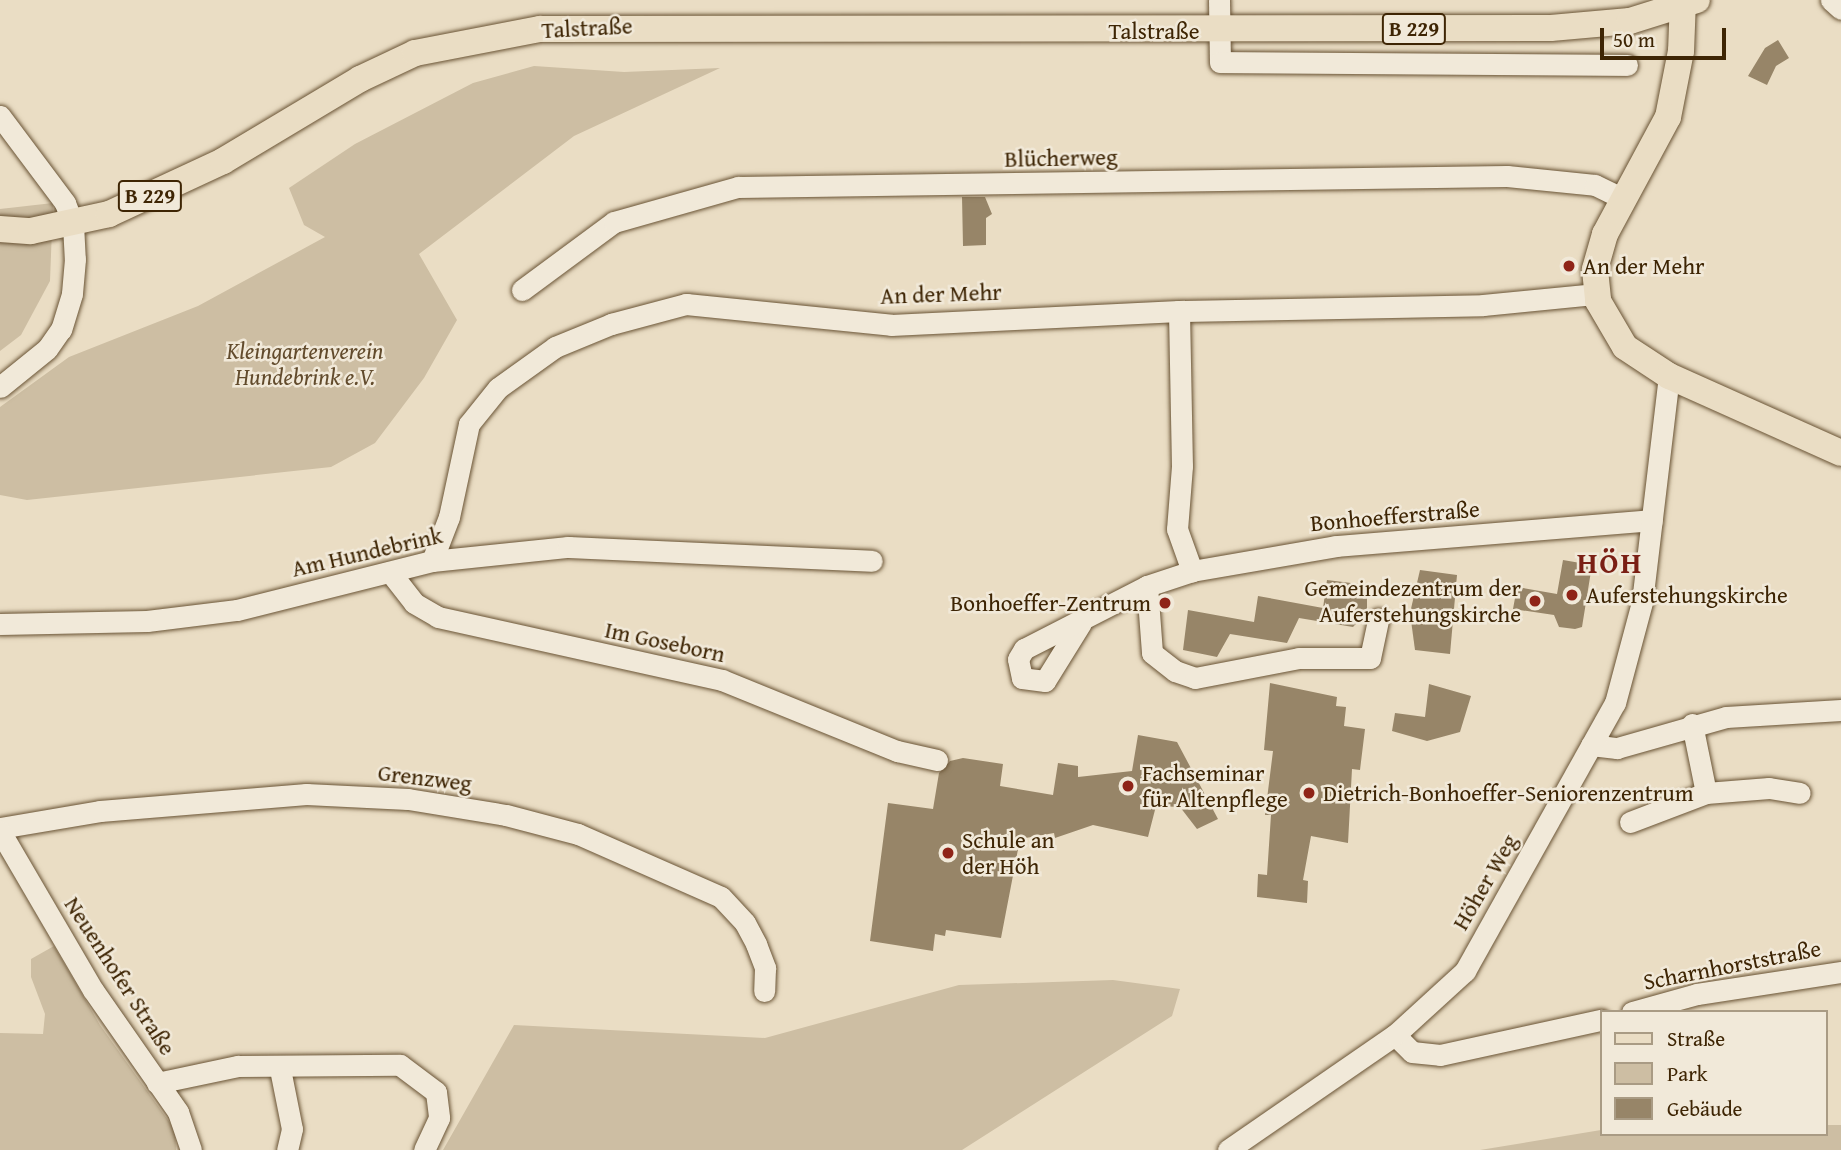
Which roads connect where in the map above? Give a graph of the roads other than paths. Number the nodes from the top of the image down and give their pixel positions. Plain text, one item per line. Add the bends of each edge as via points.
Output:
1 (1219, 0) edge
2 (1832, 0) edge
3 (1688, 2) edge
4 (1841, 9) edge
5 (1218, 30) junction
6 (1627, 65) dead end
7 (0, 116) edge
8 (1624, 199) junction
9 (73, 224) junction
10 (0, 229) edge
11 (522, 290) dead end
12 (1596, 294) junction
13 (1179, 311) junction
14 (1670, 376) junction
15 (0, 387) edge
16 (1841, 453) edge
17 (1651, 520) junction
18 (432, 561) junction
19 (872, 561) dead end
20 (1192, 571) junction
21 (390, 572) junction
22 (1147, 586) junction
23 (1378, 619) dead end
24 (1081, 623) dead end
25 (0, 624) edge
26 (1841, 710) edge
27 (1692, 724) junction
28 (1591, 745) junction
29 (937, 760) dead end
30 (1706, 793) junction
31 (1800, 793) dead end
32 (1630, 822) dead end
33 (0, 829) edge
34 (1841, 972) edge
35 (764, 991) dead end
36 (1639, 1010) edge
37 (1600, 1020) edge
38 (1395, 1035) junction
39 (280, 1069) junction
40 (157, 1083) junction
41 (191, 1150) edge
42 (287, 1150) edge
43 (424, 1150) edge
44 (1228, 1150) edge

1 - 5 street
2 - 4 street
3 - 5 main road, Talstraße / B 229 via 1621,23 1551,28
3 - 8 main road via 1668,117
5 - 6 street, Talstraße via 1220,62
5 - 9 main road, Talstraße / B 229 via 540,29 415,53 360,79 223,160 120,209
7 - 9 street via 65,203
8 - 11 street, Blücherweg via 1595,185 1507,176 738,187 614,222
8 - 12 main road via 1597,255
9 - 10 main road, Talstraße / B 229 via 31,231
9 - 15 street via 72,294 61,329 47,349
12 - 13 street, An der Mehr via 1483,305
12 - 14 main road via 1625,347
13 - 18 street, An der Mehr via 891,325 686,303 611,324 555,347 481,407 458,458 449,517
13 - 20 street via 1182,466 1177,529
14 - 16 main road
14 - 17 street, Höher Weg
17 - 20 street, Bonhoefferstraße via 1336,546
17 - 28 street, Höher Weg via 1631,657 1615,703
18 - 19 street, Am Hundebrink via 568,547
18 - 21 street, Am Hundebrink
20 - 22 street, Bonhoefferstraße
21 - 25 street, Am Hundebrink via 237,610 147,621
21 - 29 street, Im Goseborn via 414,603 438,617 722,680 897,751
22 - 23 street via 1152,653 1175,671 1195,677 1299,658 1370,658
22 - 24 street, Bonhoefferstraße
26 - 27 street via 1784,711
27 - 28 street via 1617,748
27 - 30 street
28 - 38 street, Höher Weg via 1465,971
30 - 31 street via 1769,788
30 - 32 street
33 - 35 street, Grenzweg via 100,811 306,794 408,799 506,815 578,834 721,897 745,923 756,944 765,968
33 - 40 street, Neuenhofer Straße via 93,990
34 - 36 street, Scharnhorststraße via 1697,994
37 - 38 street via 1440,1055 1412,1052
38 - 44 street, Höher Weg
39 - 40 street via 238,1066
39 - 42 street via 292,1129
39 - 43 street via 400,1065 436,1092 439,1118
40 - 41 street, Neuenhofer Straße via 177,1112

